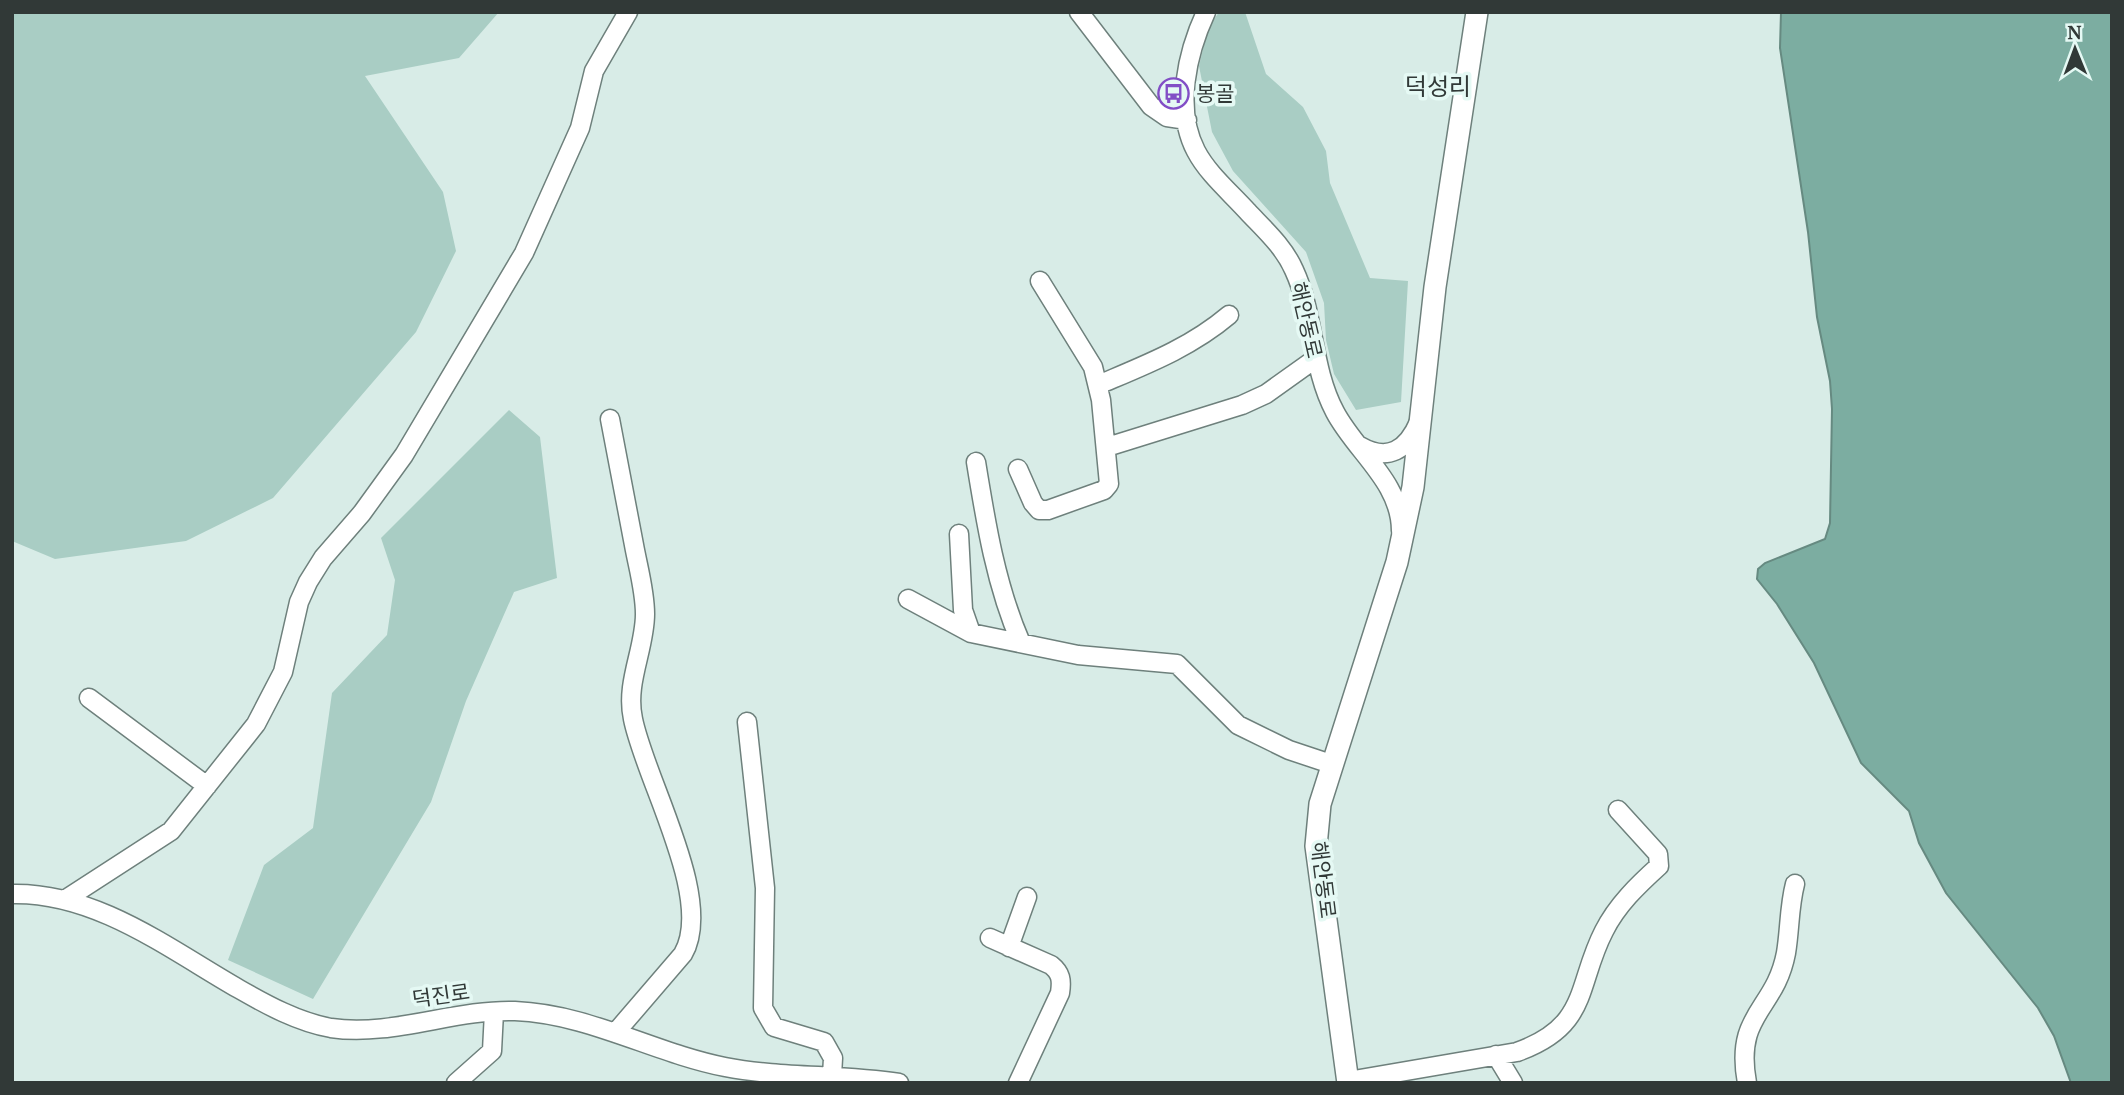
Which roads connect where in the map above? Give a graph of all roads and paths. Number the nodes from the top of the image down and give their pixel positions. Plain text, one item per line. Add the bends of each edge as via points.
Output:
1 (628, 12) edge
2 (1079, 12) edge
3 (1206, 12) edge
4 (1476, 12) edge
5 (1187, 120) junction
6 (1040, 281) dead end
7 (1229, 315) dead end
8 (1315, 359) junction
9 (1098, 385) junction
10 (610, 419) dead end
11 (1419, 422) junction
12 (1358, 445) junction
13 (1107, 447) junction
14 (976, 462) dead end
15 (1018, 469) dead end
16 (958, 534) dead end
17 (1397, 562) junction
18 (908, 599) dead end
19 (971, 633) junction
20 (1021, 643) junction
21 (89, 698) dead end
22 (747, 722) dead end
23 (1331, 764) junction
24 (207, 786) junction
25 (1618, 810) dead end
26 (1795, 884) dead end
27 (12, 894) edge
28 (1027, 897) dead end
29 (66, 899) junction
30 (990, 938) dead end
31 (1009, 947) junction
32 (494, 1012) junction
33 (616, 1032) junction
34 (1496, 1055) junction
35 (832, 1076) junction
36 (801, 1079) edge
37 (1348, 1082) edge
38 (456, 1083) edge
39 (899, 1083) edge
40 (1018, 1083) edge
41 (1513, 1083) edge
42 (1747, 1083) edge

1 - 24 street via 594,71 580,128 524,253 404,455 308,582 272,697
2 - 5 street via 1152,106 1167,117
3 - 5 street, 해안동로 via 1188,66
4 - 11 main road, 해안동로
5 - 8 street, 해안동로 via 1203,162 1287,255 1301,287
6 - 9 street via 1086,350
7 - 9 street via 1171,354
8 - 12 street, 해안동로 via 1327,397
8 - 13 street via 1242,405
9 - 13 street
10 - 33 street via 645,616 632,685 633,720 689,888 692,926 683,954
11 - 12 street via 1412,438 1395,452 1371,452
11 - 17 main road, 해안동로 via 1413,488
12 - 17 street, 해안동로 via 1393,496 1401,525
13 - 15 street via 1109,484 1104,490 1048,510 1039,510 1033,503
14 - 20 street via 1005,606
16 - 19 street via 963,610
17 - 23 main road, 해안동로
18 - 19 street
19 - 20 street
20 - 23 street via 1111,659 1177,664 1238,725
21 - 24 street
22 - 35 street via 765,888 763,1008 766,1018 782,1031 824,1042 833,1058
23 - 37 main road, 해안동로 via 1320,804 1317,846
24 - 29 street via 171,831
25 - 34 street via 1658,854 1659,866 1630,892 1604,931 1575,1010 1531,1047
26 - 42 street via 1780,972 1745,1038
27 - 29 street, 덕진로
28 - 31 street
29 - 32 street, 덕진로 via 110,916 264,1003 331,1028 363,1029
30 - 31 street
31 - 40 street via 1051,965 1062,982
32 - 33 street, 덕진로 via 535,1013
32 - 38 street via 492,1051
33 - 36 street, 덕진로 via 725,1067
34 - 37 street
34 - 41 street
35 - 36 street, 덕진로
35 - 39 street, 덕진로

